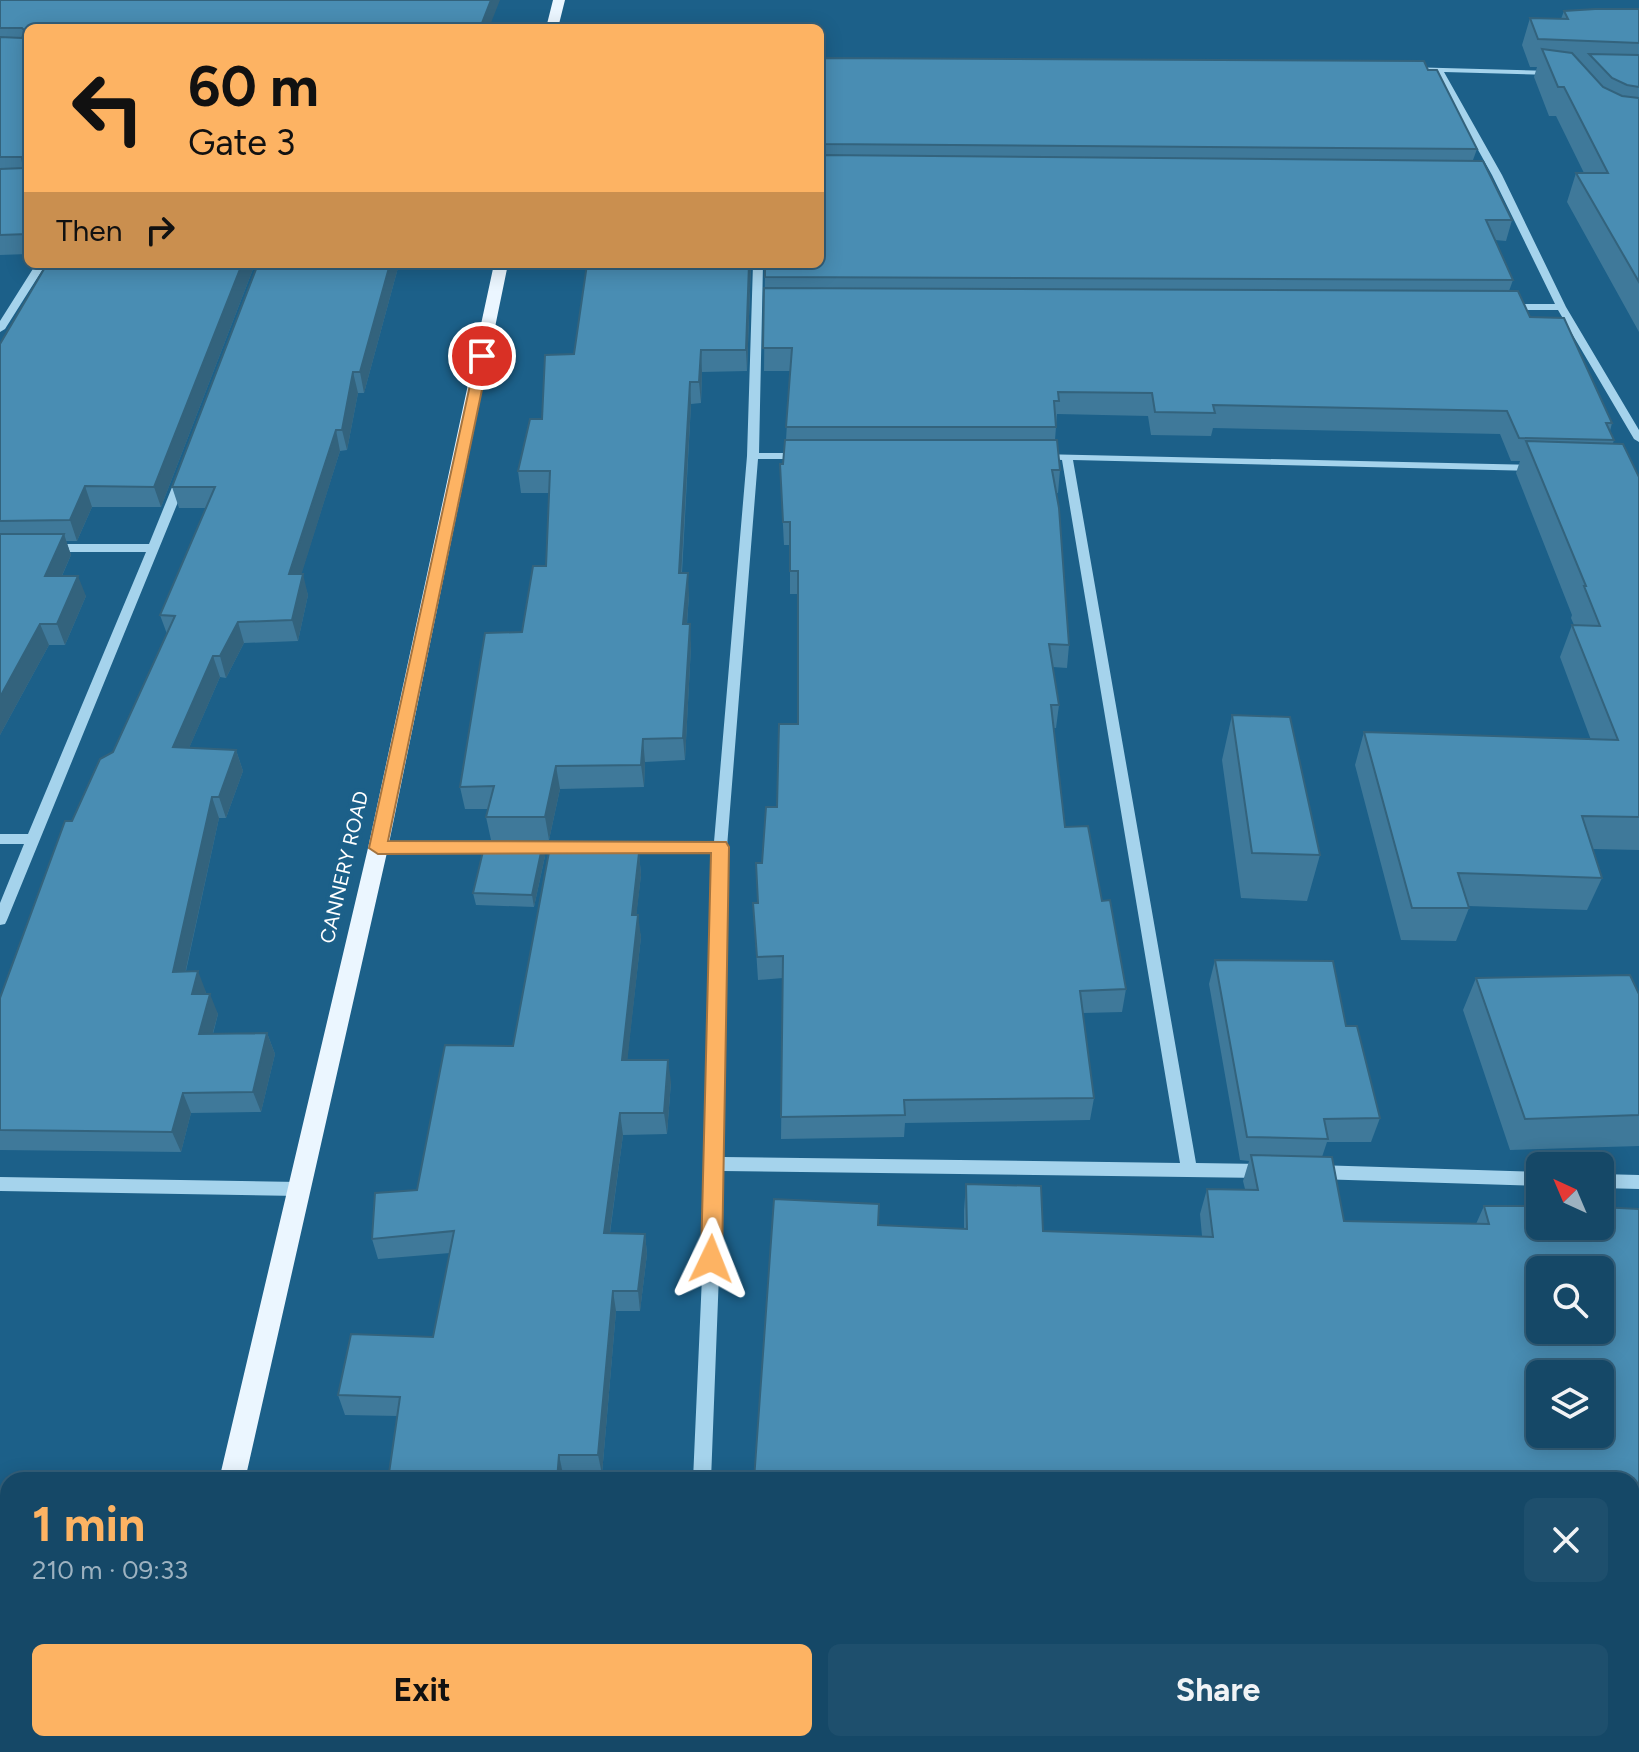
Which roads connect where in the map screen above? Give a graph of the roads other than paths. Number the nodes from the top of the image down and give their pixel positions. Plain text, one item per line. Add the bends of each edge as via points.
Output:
1 (559, 0) edge
2 (553, 24) edge
3 (1390, 69) edge
4 (1438, 70) junction
5 (1565, 75) edge
6 (1481, 175) edge
7 (1497, 175) junction
8 (38, 268) edge
9 (500, 268) edge
10 (758, 268) edge
11 (756, 304) junction
12 (771, 304) edge
13 (1498, 307) edge
14 (1561, 307) junction
15 (0, 329) edge
16 (1639, 439) edge
17 (753, 456) junction
18 (816, 456) edge
19 (1036, 456) edge
20 (1067, 456) junction
21 (187, 463) edge
22 (1544, 468) edge
23 (31, 548) edge
24 (154, 548) junction
25 (0, 839) edge
26 (33, 839) junction
27 (720, 847) junction
28 (378, 848) junction
29 (0, 920) edge
30 (715, 1164) junction
31 (1189, 1169) junction
32 (1526, 1179) edge
33 (1614, 1181) edge
34 (1639, 1182) edge
35 (0, 1184) edge
36 (299, 1189) junction
37 (234, 1472) edge
38 (702, 1472) edge

1 - 2 main road
3 - 4 street
4 - 5 street
4 - 7 street
6 - 7 street
7 - 14 street
8 - 15 street
9 - 28 main road, CANNERY ROAD
10 - 11 street
11 - 12 street
11 - 17 street
13 - 14 street
14 - 16 street
17 - 18 street
17 - 27 street
19 - 20 street
20 - 22 street
20 - 31 street
21 - 24 street
23 - 24 street
24 - 26 street
25 - 26 street
26 - 29 street
27 - 28 street
27 - 30 street
28 - 36 main road, CANNERY ROAD
30 - 31 street
30 - 38 street
31 - 32 street
33 - 34 street
35 - 36 street
36 - 37 main road, CANNERY ROAD

